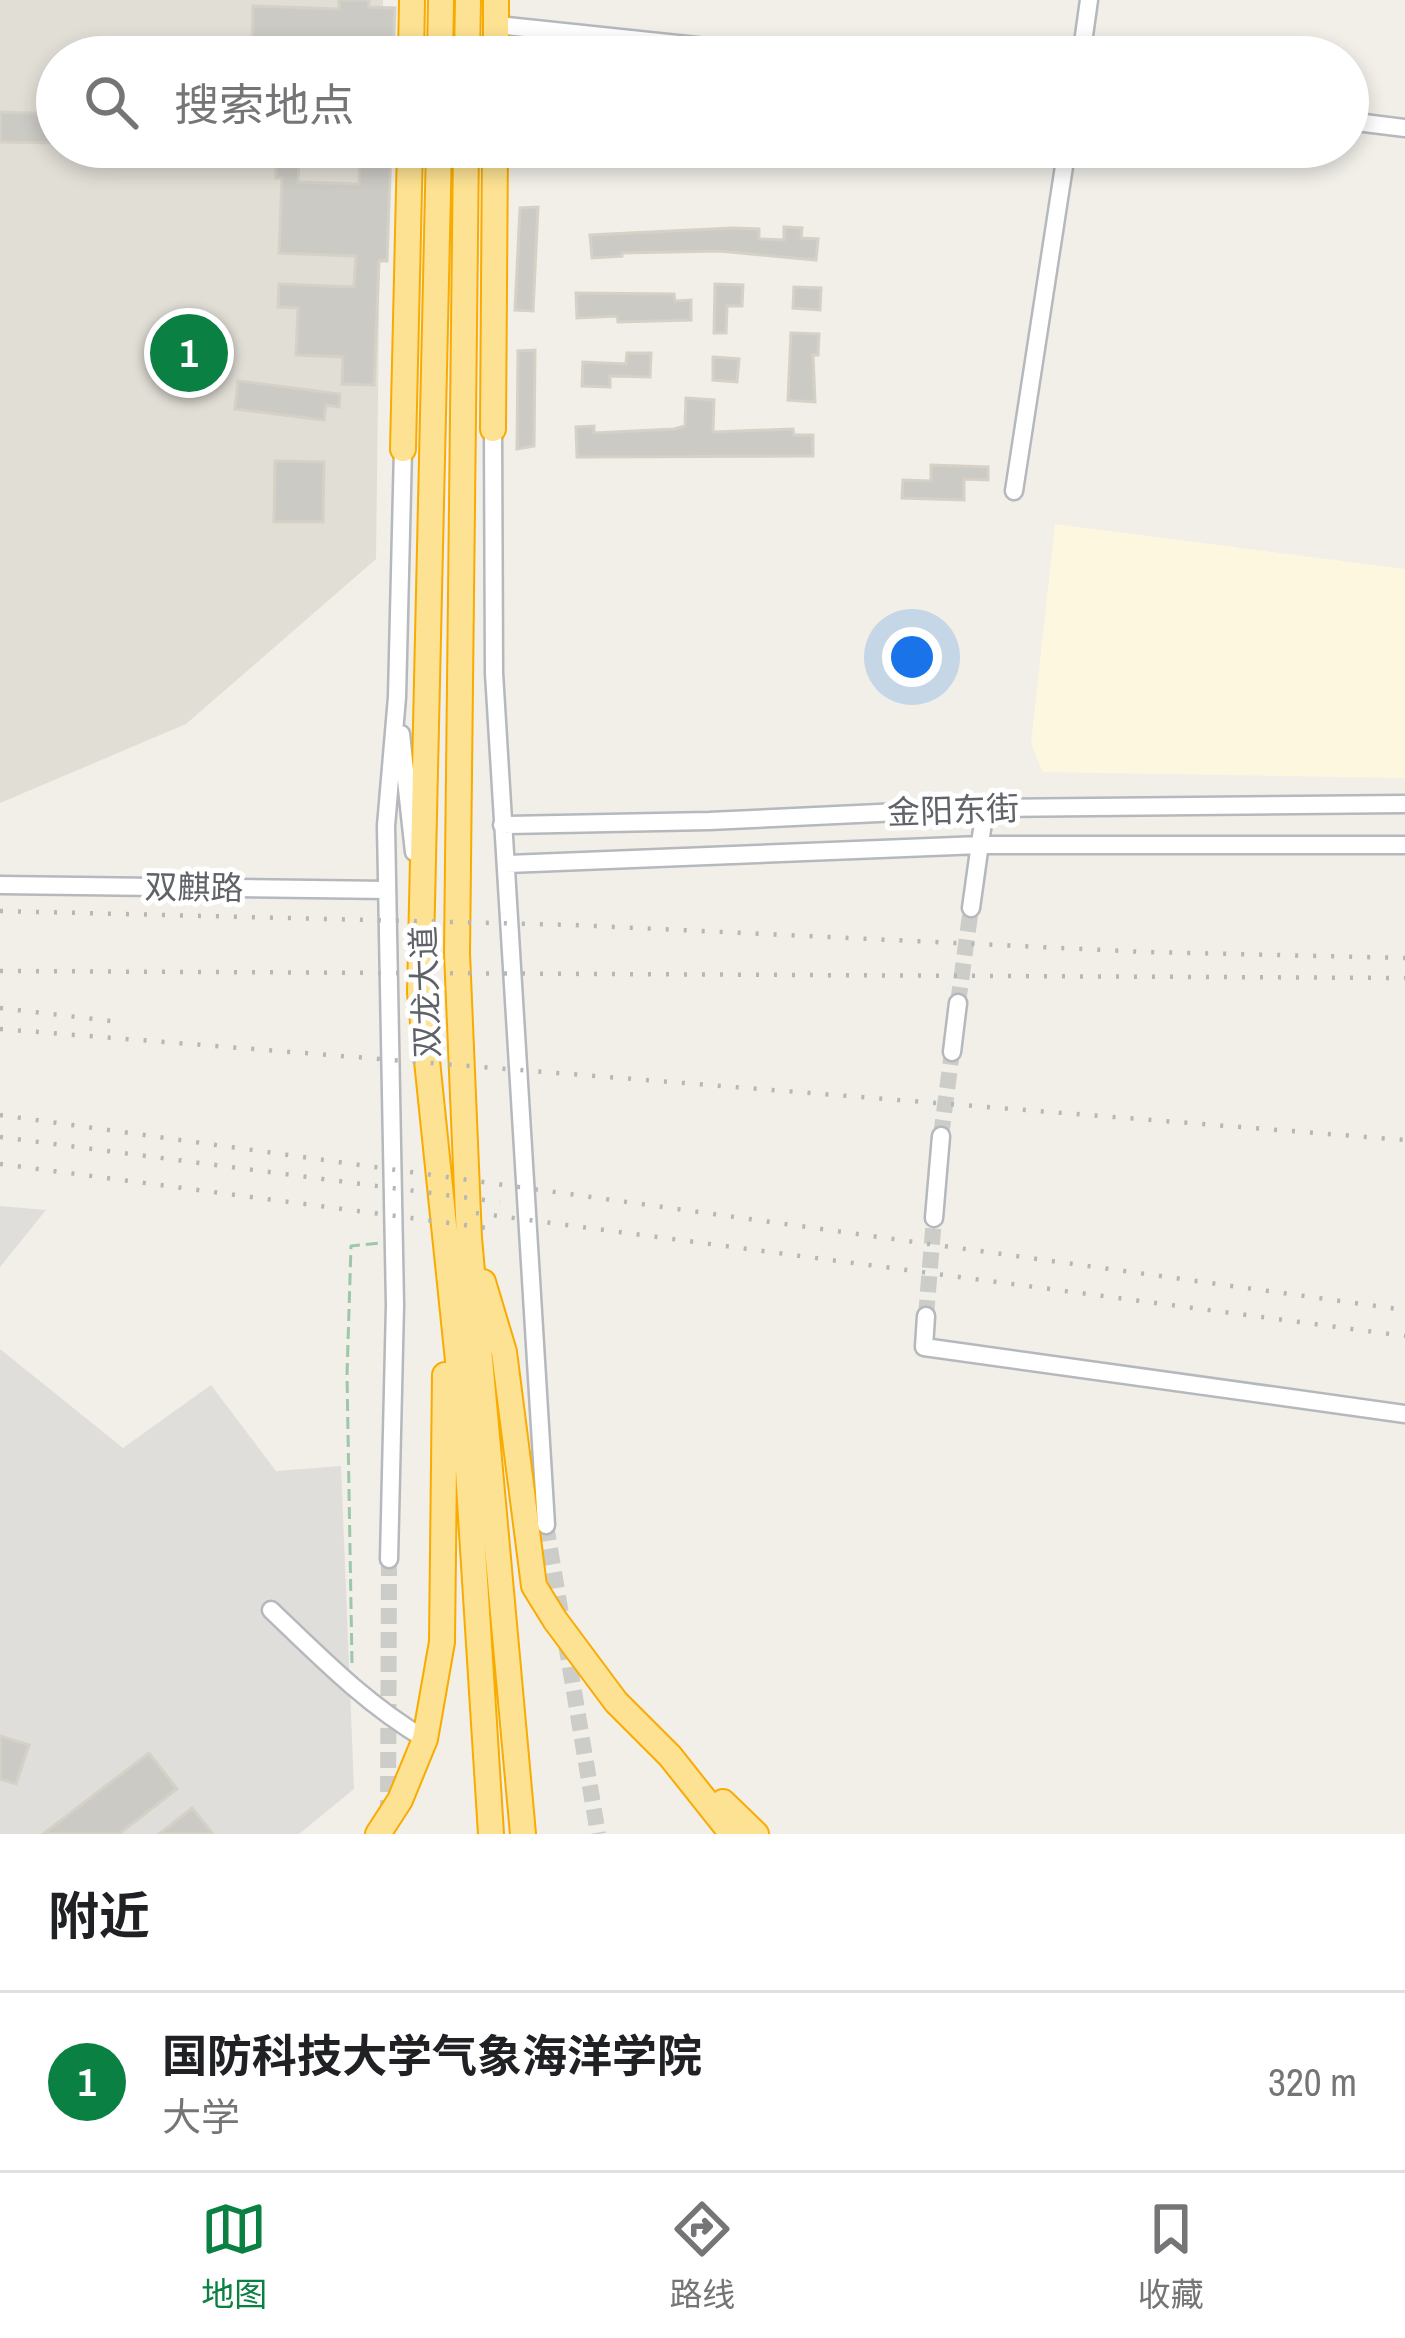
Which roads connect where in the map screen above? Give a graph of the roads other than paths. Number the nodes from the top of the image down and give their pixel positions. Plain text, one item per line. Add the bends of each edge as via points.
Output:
1 (412, 0) edge
2 (441, 0) edge
3 (468, 0) edge
4 (1089, 0) edge
5 (496, 12) edge
6 (411, 36) edge
7 (440, 36) edge
8 (467, 36) edge
9 (659, 36) edge
10 (1084, 36) edge
11 (1369, 124) edge
12 (1405, 128) edge
13 (410, 168) edge
14 (439, 168) edge
15 (466, 168) edge
16 (496, 168) edge
17 (1064, 168) edge
18 (493, 429) joint
19 (404, 448) joint
20 (1014, 490) dead end
21 (397, 698) junction
22 (1405, 804) edge
23 (985, 808) junction
24 (502, 825) junction
25 (980, 845) junction
26 (1405, 845) edge
27 (506, 864) junction
28 (0, 885) edge
29 (387, 890) junction
30 (971, 908) tunnel mouth
31 (422, 920) junction
32 (958, 1004) tunnel mouth
33 (952, 1052) tunnel mouth
34 (941, 1136) tunnel mouth
35 (934, 1218) tunnel mouth
36 (469, 1238) junction
37 (443, 1246) junction
38 (926, 1316) tunnel mouth
39 (1405, 1414) edge
40 (546, 1525) tunnel mouth
41 (389, 1559) tunnel mouth
42 (272, 1610) dead end
43 (652, 1738) junction
44 (425, 1739) junction
45 (378, 1834) edge
46 (491, 1834) edge
47 (523, 1834) edge
48 (732, 1834) edge
49 (756, 1834) edge

1 - 6 highway
2 - 7 highway
3 - 8 highway
4 - 10 street
5 - 9 street
11 - 12 street
13 - 19 highway
14 - 31 highway, 双龙大道
15 - 36 highway, 双龙大道 via 457,953
16 - 18 highway
17 - 20 street
18 - 24 street
19 - 21 street
21 - 29 street
21 - 31 street
22 - 23 street, 金阳东街
23 - 24 street, 金阳东街
23 - 25 street
24 - 27 street
25 - 26 street, 金阳东街
25 - 27 street, 金阳东街
25 - 30 street
27 - 40 street
28 - 29 street, 双麒路
29 - 41 street
31 - 37 highway, 双龙大道 via 420,993
32 - 33 street
34 - 35 street
36 - 43 highway via 504,1352 534,1586 616,1702
36 - 47 highway, 双龙大道
37 - 44 highway via 442,1642
37 - 46 highway, 双龙大道 via 466,1438
38 - 39 street via 924,1347
42 - 44 street via 352,1688
43 - 48 highway
43 - 49 highway
44 - 45 highway

